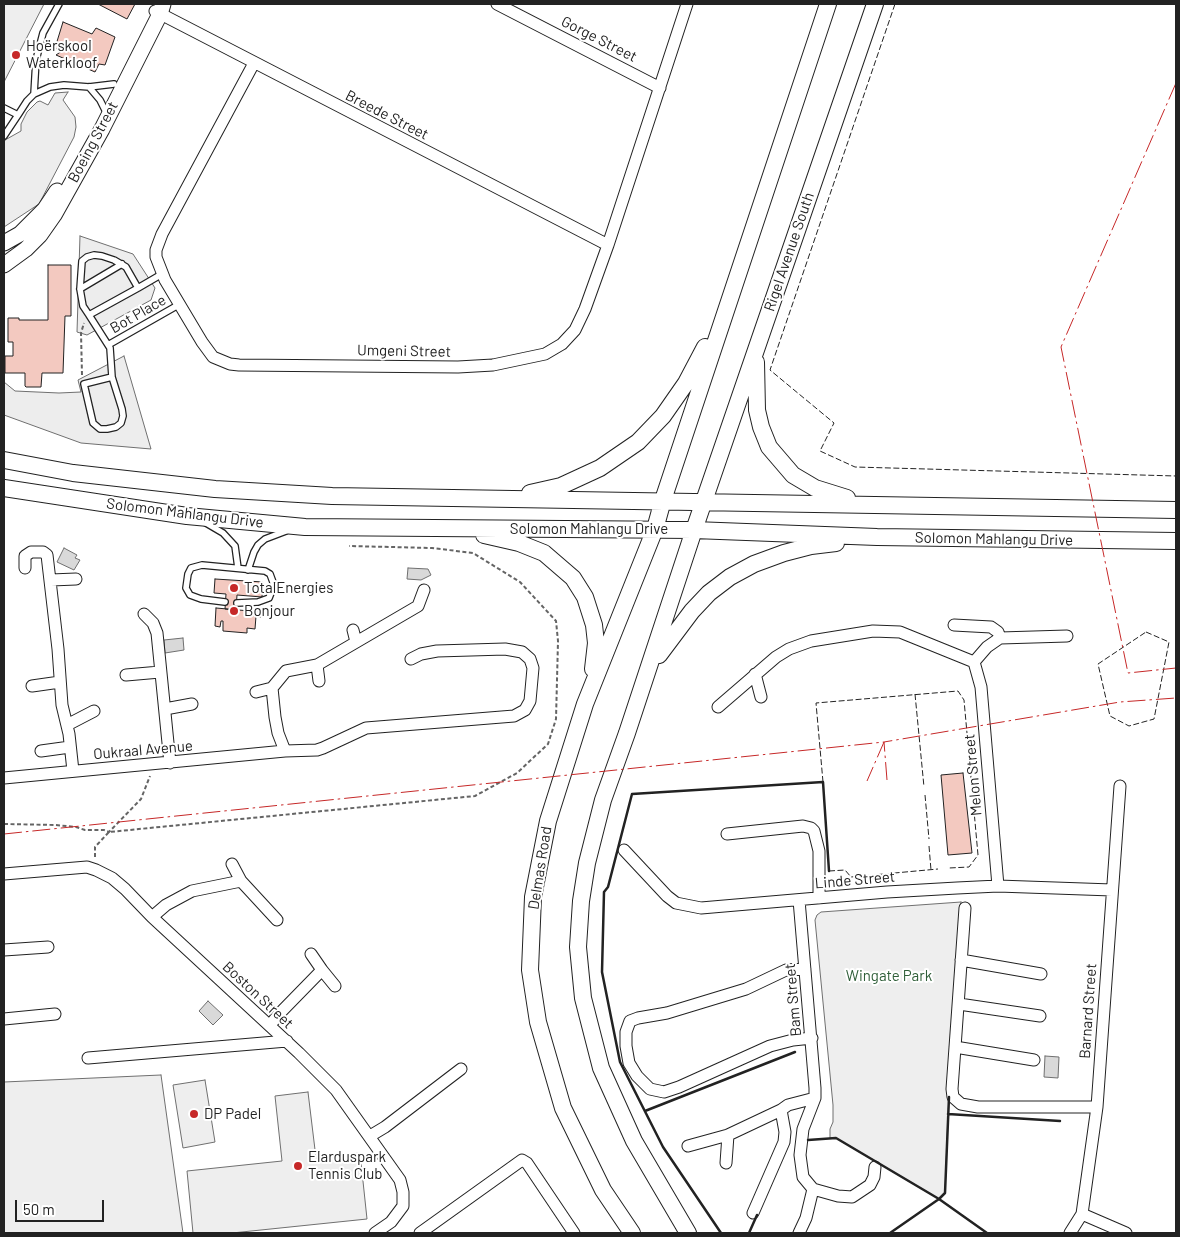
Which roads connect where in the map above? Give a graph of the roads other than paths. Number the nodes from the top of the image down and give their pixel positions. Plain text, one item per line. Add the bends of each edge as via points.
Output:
1 (60, 4) edge
2 (497, 4) edge
3 (688, 4) edge
4 (828, 4) edge
5 (874, 4) edge
6 (159, 8) edge
7 (254, 63) junction
8 (114, 84) junction
9 (89, 87) junction
10 (660, 88) junction
11 (34, 94) junction
12 (4, 108) edge
13 (106, 110) junction
14 (18, 115) junction
15 (4, 136) edge
16 (4, 244) edge
17 (608, 245) junction
18 (122, 264) junction
19 (4, 265) edge
20 (742, 266) junction
21 (162, 274) junction
22 (138, 288) junction
23 (80, 289) junction
24 (180, 304) junction
25 (89, 315) junction
26 (108, 345) junction
27 (757, 347) junction
28 (112, 377) junction
29 (4, 460) edge
30 (4, 488) edge
31 (504, 499) junction
32 (663, 500) junction
33 (704, 501) junction
34 (888, 504) junction
35 (1176, 510) edge
36 (187, 516) junction
37 (305, 527) junction
38 (455, 528) junction
39 (654, 529) junction
40 (694, 530) junction
41 (877, 537) junction
42 (1176, 541) edge
43 (26, 568) dead end
44 (238, 568) junction
45 (248, 570) junction
46 (76, 579) dead end
47 (51, 580) junction
48 (424, 590) dead end
49 (225, 602) dead end
50 (237, 603) dead end
51 (144, 614) dead end
52 (954, 625) dead end
53 (354, 630) dead end
54 (1067, 636) dead end
55 (1000, 638) junction
56 (356, 642) junction
57 (322, 657) junction
58 (411, 658) dead end
59 (283, 659) dead end
60 (974, 662) junction
61 (286, 671) junction
62 (648, 671) junction
63 (160, 672) junction
64 (755, 674) junction
65 (126, 675) dead end
66 (319, 681) dead end
67 (60, 682) junction
68 (32, 686) dead end
69 (272, 688) junction
70 (256, 692) dead end
71 (761, 697) dead end
72 (192, 704) dead end
73 (585, 704) junction
74 (718, 707) dead end
75 (166, 709) junction
76 (94, 711) dead end
77 (67, 725) junction
78 (70, 748) junction
79 (41, 751) dead end
80 (285, 751) junction
81 (170, 763) junction
82 (73, 771) junction
83 (4, 778) edge
84 (1120, 786) dead end
85 (727, 834) dead end
86 (624, 850) dead end
87 (232, 864) dead end
88 (4, 874) edge
89 (241, 881) junction
90 (998, 886) junction
91 (1112, 890) junction
92 (819, 898) junction
93 (799, 900) junction
94 (965, 908) dead end
95 (152, 917) junction
96 (277, 920) dead end
97 (48, 947) dead end
98 (4, 950) edge
99 (311, 954) dead end
100 (961, 960) junction
101 (805, 968) junction
102 (322, 970) junction
103 (1041, 974) dead end
104 (335, 986) dead end
105 (959, 1004) junction
106 (55, 1014) dead end
107 (1040, 1016) dead end
108 (4, 1019) edge
109 (270, 1026) junction
110 (812, 1038) junction
111 (287, 1041) junction
112 (955, 1047) junction
113 (88, 1058) dead end
114 (1034, 1060) dead end
115 (461, 1069) dead end
116 (815, 1098) junction
117 (1097, 1106) junction
118 (781, 1110) junction
119 (728, 1135) junction
120 (370, 1136) junction
121 (688, 1146) dead end
122 (726, 1163) dead end
123 (875, 1167) dead end
124 (813, 1189) junction
125 (753, 1213) dead end
126 (1082, 1214) junction
127 (376, 1233) edge
128 (420, 1233) edge
129 (574, 1233) edge
130 (632, 1233) edge
131 (688, 1233) edge
132 (799, 1233) edge
133 (1070, 1233) edge
134 (1126, 1233) edge

1 - 11 lane via 43,33 36,60
2 - 10 street, Gorge Street
3 - 10 street, Umgeni Street
4 - 20 main road
5 - 27 main road, Rigel Avenue South
6 - 7 street, Breede Street
6 - 8 street, Boeing Street
6 - 13 street, Boeing Street
7 - 17 street, Breede Street
7 - 21 street, Umgeni Street via 162,234 156,257
8 - 9 lane
8 - 13 street, Boeing Street
9 - 11 lane via 64,85
9 - 13 lane
10 - 17 street, Umgeni Street
11 - 14 lane
12 - 14 lane
13 - 16 street, Boeing Street via 51,201 20,234
13 - 19 street, Boeing Street via 48,224 26,249
14 - 15 lane
17 - 24 street, Umgeni Street via 585,309 575,330 562,344 545,354 493,365 230,364 213,357
18 - 22 lane
18 - 23 lane
18 - 23 lane via 102,256 87,257 81,264
20 - 31 main road via 686,384 663,416 638,442 600,468 561,486
20 - 32 main road
21 - 22 lane
21 - 24 street, Umgeni Street
22 - 25 lane
23 - 25 lane via 83,306
24 - 26 lane, Bot Place
25 - 26 lane
26 - 28 lane
27 - 33 main road, Rigel Avenue South
27 - 34 main road via 757,410 761,427 770,447 793,475 815,488 839,496
28 - 28 lane via 84,384 93,423 100,429 121,423 122,409
29 - 31 main road, Solomon Mahlangu Drive via 73,473 215,489 332,496
30 - 36 main road, Solomon Mahlangu Drive
31 - 32 main road, Solomon Mahlangu Drive
32 - 33 main road, Solomon Mahlangu Drive
32 - 39 main road, Delmas Road
33 - 34 main road, Solomon Mahlangu Drive
33 - 40 main road
34 - 35 main road, Solomon Mahlangu Drive
36 - 37 main road, Solomon Mahlangu Drive
36 - 44 lane via 208,524 230,540 235,546
37 - 38 main road, Solomon Mahlangu Drive
37 - 45 lane via 265,539 254,552
38 - 39 main road, Solomon Mahlangu Drive
38 - 73 main road via 538,550 573,578 585,597 596,643
39 - 40 main road, Solomon Mahlangu Drive
39 - 73 main road, Delmas Road
40 - 41 main road, Solomon Mahlangu Drive
40 - 62 main road
41 - 42 main road, Solomon Mahlangu Drive
41 - 62 main road via 811,546 754,564 730,577 692,611
43 - 47 street via 28,554 35,551 46,553
44 - 45 lane
44 - 49 lane via 197,566 188,574 186,588 190,594
45 - 50 lane via 265,571 270,574 274,585 265,600
46 - 47 street
47 - 67 street
48 - 56 street via 418,606
51 - 63 street via 155,627
52 - 55 street via 991,628 998,632
53 - 56 street
54 - 55 street
55 - 60 street
56 - 57 street
57 - 61 street
57 - 66 street
58 - 80 street, Oukraal Avenue via 437,651 505,649 522,652 530,658 534,668 530,701 525,710 514,716 366,728 324,748
59 - 61 street
60 - 64 street via 908,634 872,631 802,643 776,657
60 - 90 street, Melon Street via 981,687
61 - 69 street
62 - 131 main road via 603,800 587,863 578,947 582,998 601,1068 634,1140
63 - 65 street
63 - 75 street
64 - 71 street
64 - 74 street
67 - 68 street
67 - 77 street
69 - 70 street
69 - 80 street via 277,725
72 - 75 street
73 - 130 main road, Delmas Road via 548,821 533,897 530,970 538,1022 563,1108 603,1190
75 - 81 street
76 - 77 street
77 - 78 street
78 - 79 street
78 - 82 street
80 - 81 street, Oukraal Avenue
81 - 82 street, Oukraal Avenue
82 - 83 street, Oukraal Avenue
84 - 91 street, Barnard Street
85 - 92 street via 802,826 811,828 818,851
86 - 93 street, Linde Street via 667,896 686,906 712,908
87 - 89 street
88 - 95 street, Boston Street via 88,867 112,878
89 - 95 street via 192,891
89 - 96 street
90 - 91 street, Linde Street
90 - 92 street, Linde Street
91 - 117 street, Barnard Street
92 - 93 street, Linde Street
93 - 101 street, Bam Street
94 - 100 street
95 - 109 street, Boston Street
97 - 98 street
99 - 102 street
100 - 103 street
100 - 105 street
101 - 110 street, Bam Street
101 - 110 street via 786,970 746,988 630,1021 626,1046 637,1076 650,1089 664,1092 762,1049
102 - 104 street
102 - 109 street
105 - 107 street
105 - 112 street
106 - 108 street
109 - 111 street, Boston Street
110 - 116 street, Bam Street
111 - 113 street
111 - 120 street, Boston Street via 336,1090
112 - 114 street
112 - 117 street via 952,1090 953,1097 961,1104 978,1107
115 - 120 street
116 - 118 street
116 - 124 street via 803,1129 800,1156 803,1177
117 - 126 street, Barnard Street
118 - 119 street
118 - 125 street via 784,1142
119 - 121 street
119 - 122 street
120 - 127 street, Boston Street via 400,1180 403,1197 395,1217
123 - 124 street via 870,1185 852,1197
124 - 132 street
126 - 133 street, Barnard Street
126 - 134 street
128 - 129 street via 522,1160

